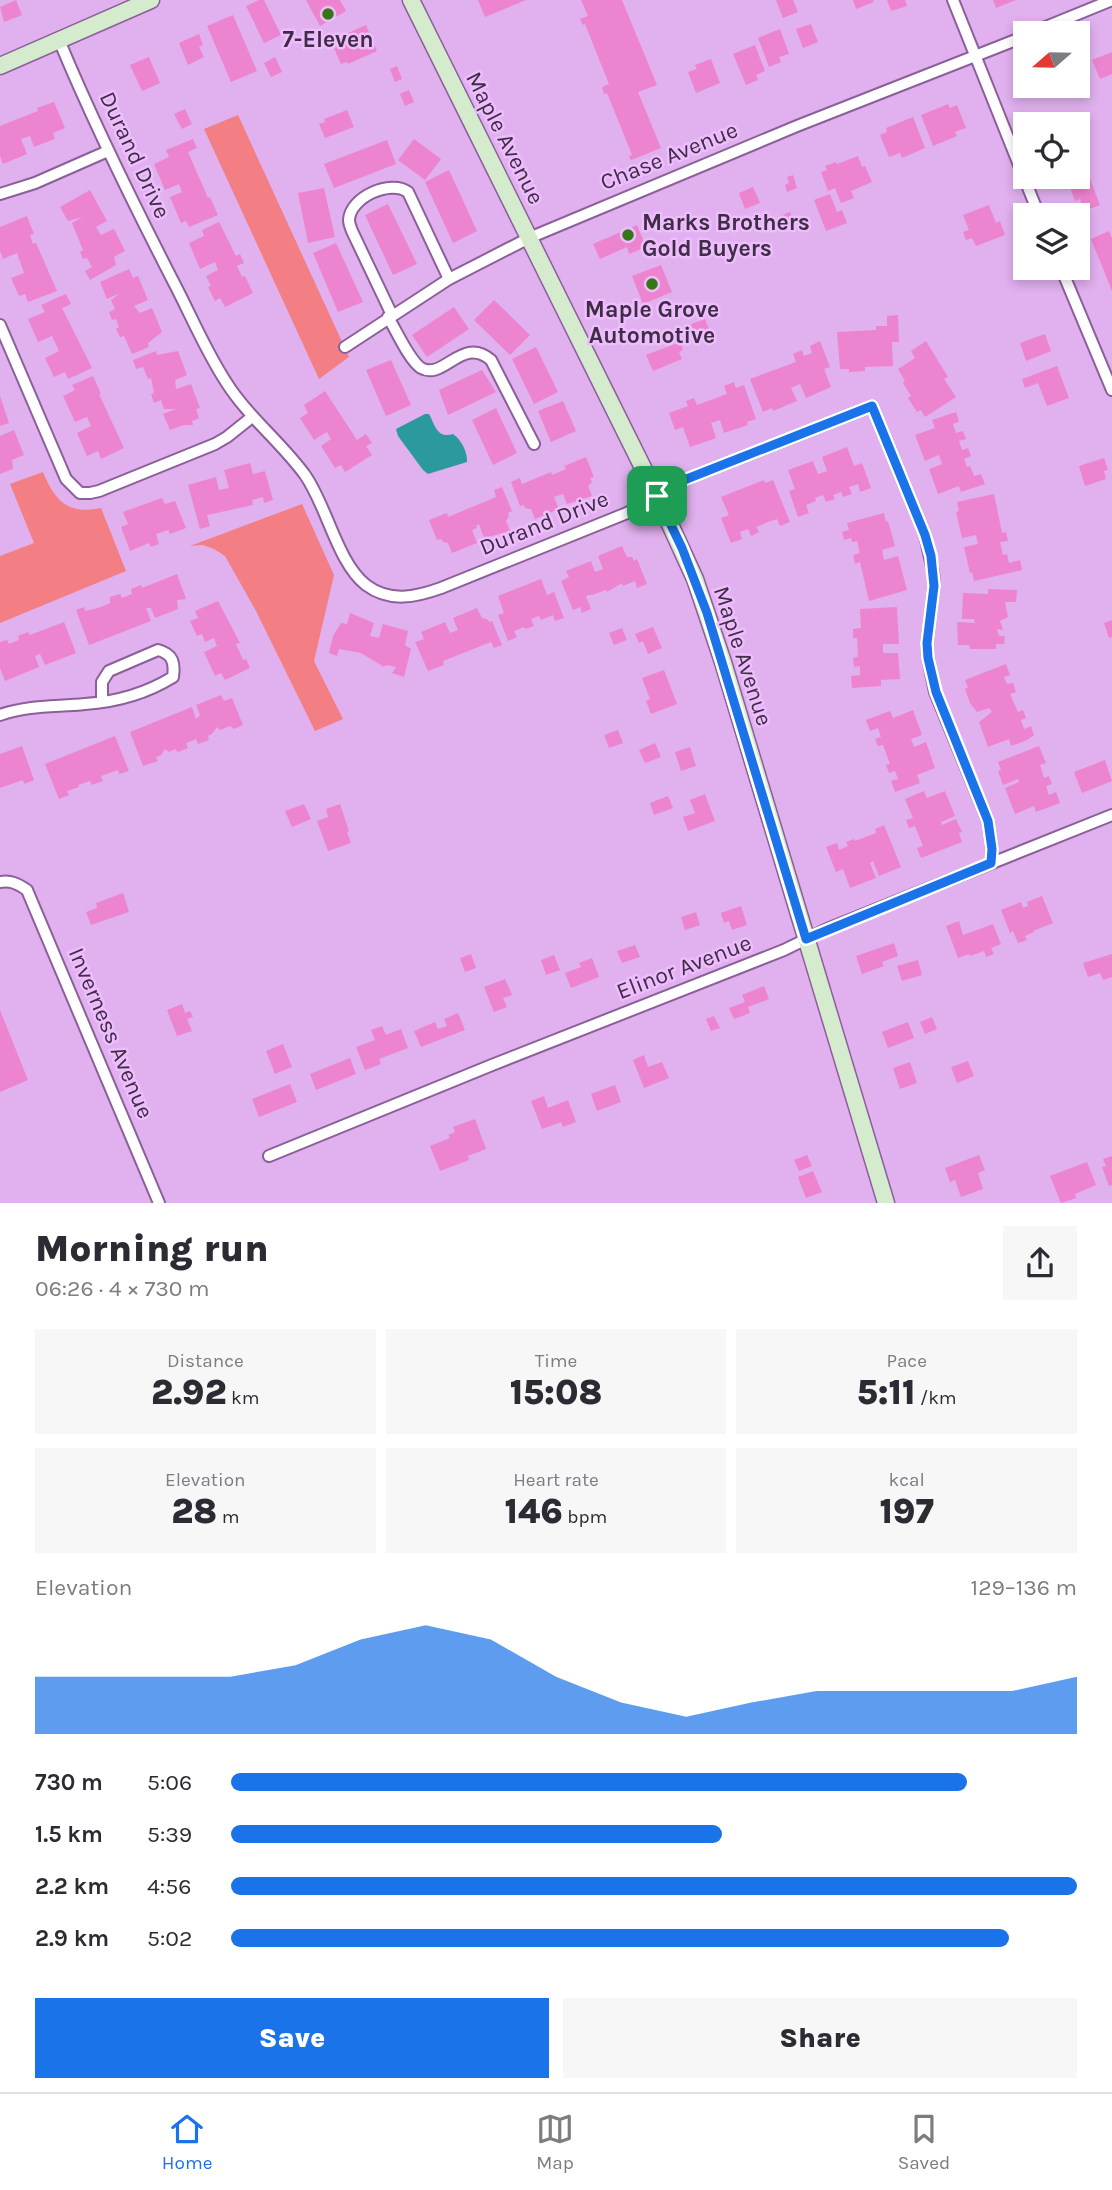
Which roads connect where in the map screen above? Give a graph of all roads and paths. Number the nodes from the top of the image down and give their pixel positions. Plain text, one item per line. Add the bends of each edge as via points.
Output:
1 (151, 0) edge
2 (411, 0) edge
3 (953, 0) edge
4 (1112, 0) edge
5 (1060, 21) edge
6 (59, 40) junction
7 (1013, 41) edge
8 (976, 56) junction
9 (0, 66) edge
10 (108, 151) junction
11 (0, 194) edge
12 (1034, 203) edge
13 (529, 238) junction
14 (449, 279) junction
15 (1066, 280) edge
16 (390, 316) junction
17 (0, 325) edge
18 (345, 347) dead end
19 (1112, 390) edge
20 (252, 417) junction
21 (534, 444) dead end
22 (657, 496) junction
23 (102, 702) junction
24 (0, 715) edge
25 (1112, 815) edge
26 (991, 863) junction
27 (0, 881) edge
28 (806, 939) junction
29 (269, 1156) dead end
30 (159, 1203) edge
31 (886, 1203) edge

1 - 6 main road
2 - 13 main road, Maple Avenue
3 - 8 street
4 - 5 street
6 - 9 main road
6 - 10 street, Durand Drive
7 - 8 street, Chase Avenue
8 - 12 street
8 - 13 street, Chase Avenue
10 - 11 street
10 - 20 street, Durand Drive via 224,380
13 - 14 street, Chase Avenue
13 - 22 main road, Maple Avenue
14 - 16 street, Chase Avenue
14 - 16 street via 408,192 385,188 360,201 349,220
15 - 19 street
16 - 18 street, Chase Avenue
16 - 21 street via 412,357 424,369 471,352 491,360
17 - 20 street via 66,478 80,493 99,491 215,443
20 - 22 street, Durand Drive via 306,476 352,570 373,590 393,597 413,597 441,588 627,513
22 - 26 street, Durand Drive via 684,480 872,406 928,545 934,586 927,643 930,673 988,821
22 - 28 main road, Maple Avenue via 707,613
23 - 23 street via 173,677 173,659 159,650 109,671 102,682
23 - 24 street via 26,707
25 - 26 street, Elinor Avenue
26 - 28 street, Elinor Avenue
27 - 30 street, Inverness Avenue via 18,883 27,890
28 - 29 street, Elinor Avenue
28 - 31 main road, Maple Avenue

